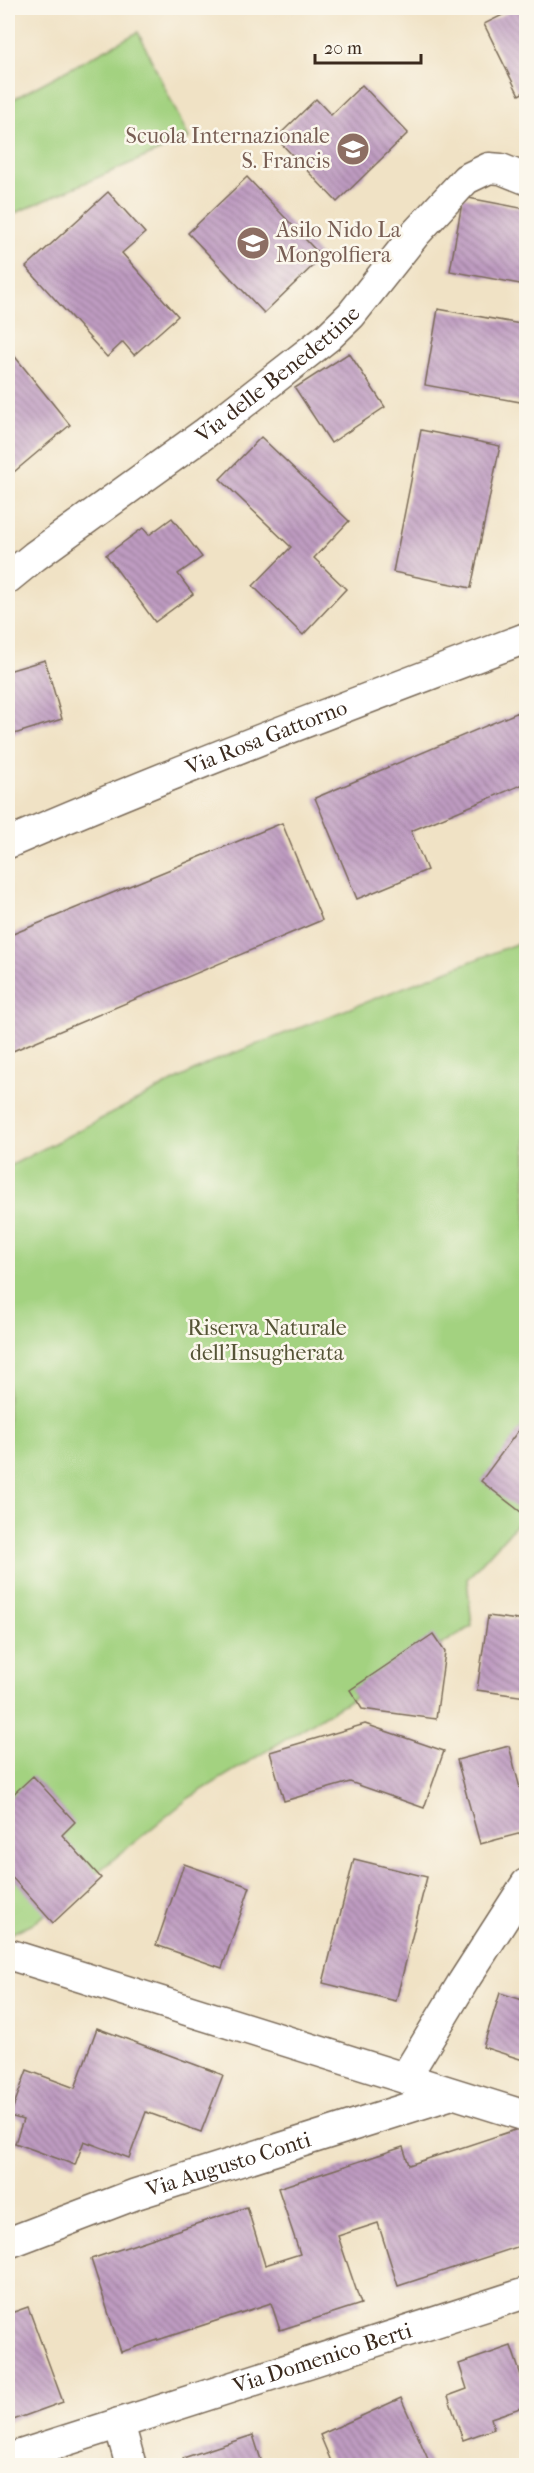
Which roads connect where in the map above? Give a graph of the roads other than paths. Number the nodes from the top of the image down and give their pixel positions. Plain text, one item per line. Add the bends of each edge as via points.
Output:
1 (526, 179) edge
2 (8, 578) edge
3 (526, 638) edge
4 (8, 843) edge
5 (526, 1884) edge
6 (8, 1954) edge
7 (405, 2078) junction
8 (452, 2094) junction
9 (526, 2116) edge
10 (8, 2243) edge
11 (526, 2293) edge
12 (119, 2423) junction
13 (8, 2459) edge
14 (131, 2466) edge

1 - 2 street, Via delle Benedettine via 489,168 466,179 328,337
3 - 4 street, Via Rosa Gattorno via 290,727
5 - 7 street
6 - 7 street
7 - 8 street
8 - 9 street
8 - 10 street, Via Augusto Conti via 136,2194
11 - 12 street, Via Domenico Berti
12 - 13 street, Via Domenico Berti
12 - 14 street

